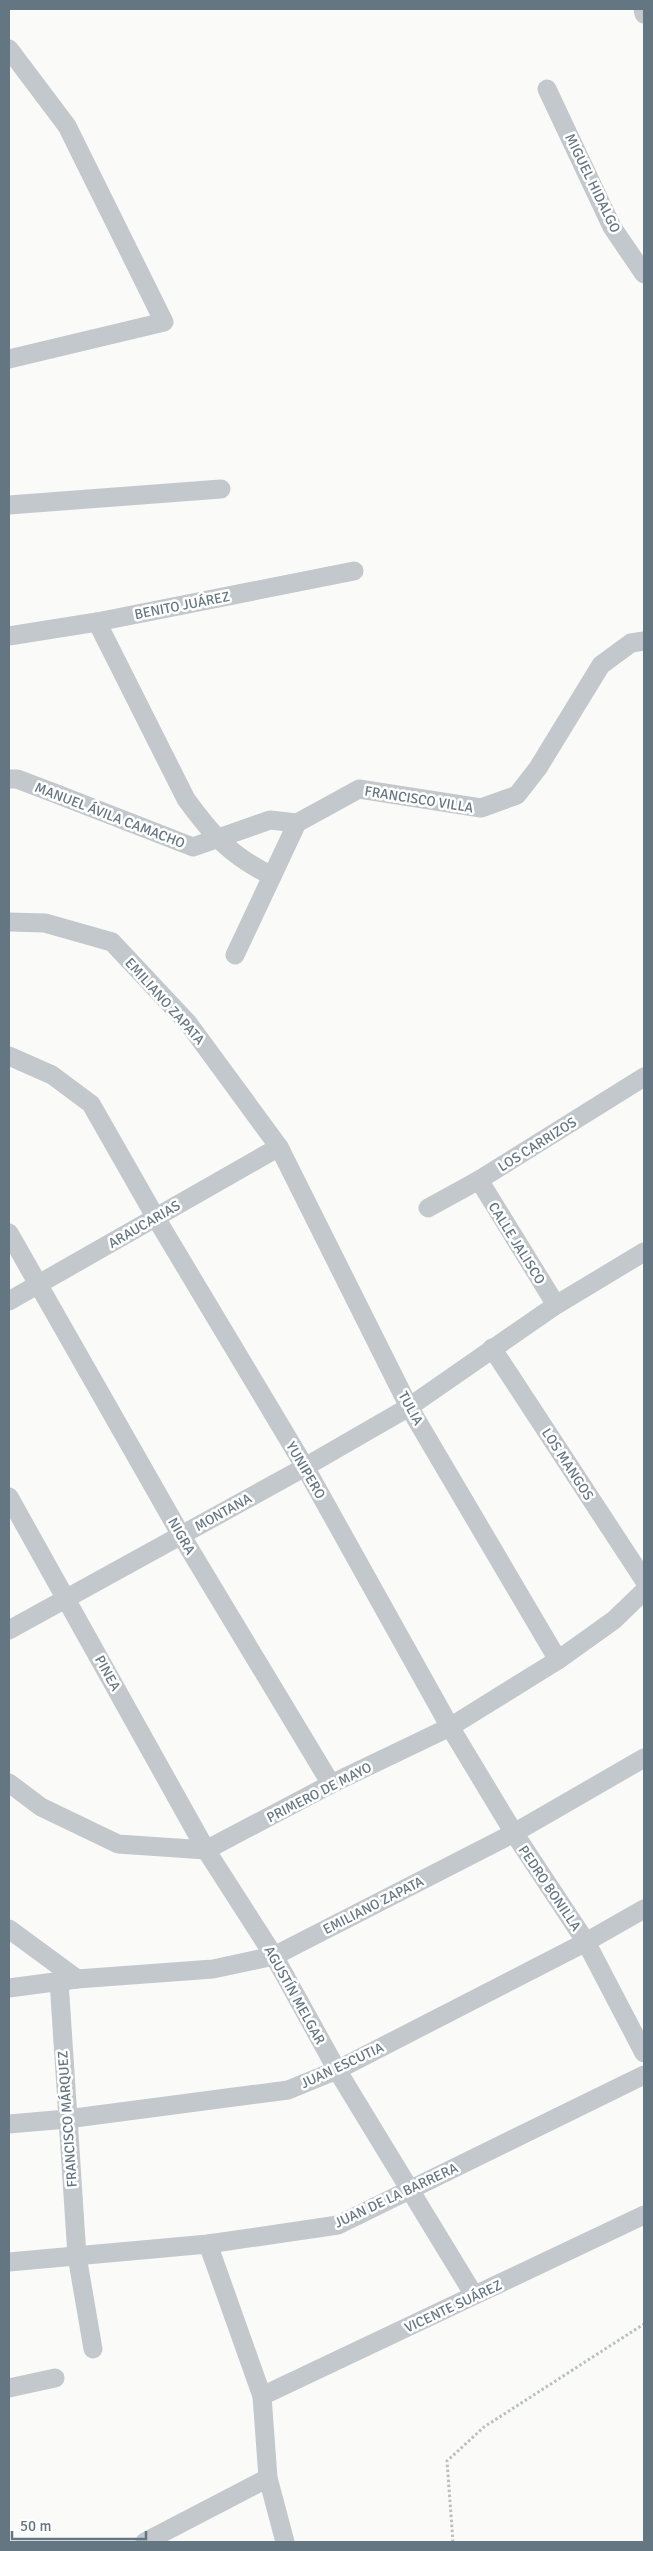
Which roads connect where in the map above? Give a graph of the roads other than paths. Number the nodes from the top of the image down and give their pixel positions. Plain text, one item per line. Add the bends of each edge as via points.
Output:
1 (642, 9) edge
2 (644, 14) edge
3 (9, 48) edge
4 (547, 89) dead end
5 (644, 274) edge
6 (9, 359) edge
7 (220, 489) dead end
8 (9, 505) edge
9 (354, 571) dead end
10 (97, 622) junction
11 (9, 636) edge
12 (644, 641) edge
13 (9, 778) edge
14 (296, 823) junction
15 (218, 838) junction
16 (272, 876) junction
17 (9, 922) edge
18 (235, 955) dead end
19 (9, 1056) edge
20 (643, 1080) edge
21 (279, 1147) junction
22 (479, 1180) junction
23 (428, 1208) dead end
24 (156, 1218) junction
25 (9, 1233) edge
26 (644, 1252) edge
27 (39, 1284) junction
28 (9, 1300) edge
29 (556, 1305) junction
30 (492, 1348) junction
31 (410, 1407) junction
32 (305, 1467) junction
33 (9, 1497) edge
34 (181, 1535) junction
35 (644, 1580) edge
36 (644, 1591) edge
37 (66, 1598) junction
38 (9, 1630) edge
39 (558, 1660) junction
40 (450, 1727) junction
41 (644, 1758) edge
42 (9, 1783) edge
43 (332, 1784) junction
44 (514, 1833) junction
45 (206, 1850) junction
46 (644, 1909) edge
47 (9, 1928) edge
48 (586, 1942) junction
49 (274, 1956) junction
50 (68, 1980) junction
51 (9, 1988) edge
52 (644, 2053) edge
53 (337, 2070) junction
54 (644, 2075) edge
55 (67, 2119) junction
56 (9, 2124) edge
57 (410, 2188) junction
58 (644, 2215) edge
59 (208, 2244) junction
60 (77, 2256) junction
61 (9, 2262) edge
62 (474, 2296) junction
63 (93, 2349) dead end
64 (55, 2378) dead end
65 (9, 2388) edge
66 (262, 2396) junction
67 (268, 2478) junction
68 (144, 2542) edge
69 (284, 2542) edge

1 - 2 street
3 - 6 street via 67,126 164,322
4 - 5 street, MIGUEL HIDALGO via 612,227
7 - 8 street
9 - 10 street, BENITO JUÁREZ
10 - 11 street, BENITO JUÁREZ
10 - 15 street via 186,799
12 - 14 street, FRANCISCO VILLA via 631,642 601,665 538,768 517,795 481,808 358,789
13 - 15 street, MANUEL ÁVILA CAMACHO via 193,847
14 - 15 street, MANUEL ÁVILA CAMACHO via 270,820
14 - 16 street
15 - 16 street via 238,857
16 - 18 street
17 - 21 street, EMILIANO ZAPATA via 45,923 112,942 188,1023
19 - 24 street via 52,1074 91,1104
20 - 22 street, LOS CARRIZOS
21 - 24 street, ARAUCARIAS
21 - 31 street, TULIA
22 - 23 street, LOS CARRIZOS
22 - 29 street, CALLE JALISCO
24 - 27 street, ARAUCARIAS
24 - 32 street, YUNIPERO
25 - 27 street, NIGRA
26 - 29 street, MONTANA
27 - 28 street, ARAUCARIAS
27 - 34 street, NIGRA
29 - 30 street, MONTANA
30 - 31 street, MONTANA
30 - 35 street, LOS MANGOS
31 - 32 street, MONTANA
31 - 39 street, TULIA
32 - 34 street, MONTANA
32 - 40 street, YUNIPERO
33 - 37 street, PINEA
34 - 37 street, MONTANA
34 - 43 street, NIGRA
36 - 39 street, PRIMERO DE MAYO via 614,1620
37 - 38 street, MONTANA
37 - 45 street, PINEA
39 - 40 street, PRIMERO DE MAYO
40 - 43 street, PRIMERO DE MAYO
40 - 44 street, PEDRO BONILLA
41 - 44 street, EMILIANO ZAPATA
42 - 45 street via 41,1807 118,1844
43 - 45 street, PRIMERO DE MAYO
44 - 48 street, PEDRO BONILLA
44 - 49 street, EMILIANO ZAPATA
45 - 49 street, AGUSTÍN MELGAR
46 - 48 street, JUAN ESCUTIA
47 - 50 street
48 - 52 street, PEDRO BONILLA
48 - 53 street, JUAN ESCUTIA
49 - 50 street, EMILIANO ZAPATA via 213,1969
49 - 53 street, AGUSTÍN MELGAR
50 - 51 street, EMILIANO ZAPATA
50 - 55 street, FRANCISCO MÁRQUEZ
53 - 55 street, JUAN ESCUTIA via 288,2090
53 - 57 street, AGUSTÍN MELGAR
54 - 57 street, JUAN DE LA BARRERA
55 - 56 street, JUAN ESCUTIA
55 - 60 street, FRANCISCO MÁRQUEZ
57 - 59 street, JUAN DE LA BARRERA via 338,2225
57 - 62 street, AGUSTÍN MELGAR
58 - 62 street, VICENTE SUÁREZ
59 - 60 street, JUAN DE LA BARRERA
59 - 66 street
60 - 61 street, JUAN DE LA BARRERA
60 - 63 street, FRANCISCO MÁRQUEZ
62 - 66 street, VICENTE SUÁREZ
64 - 65 street
66 - 67 street
67 - 68 street
67 - 69 street

